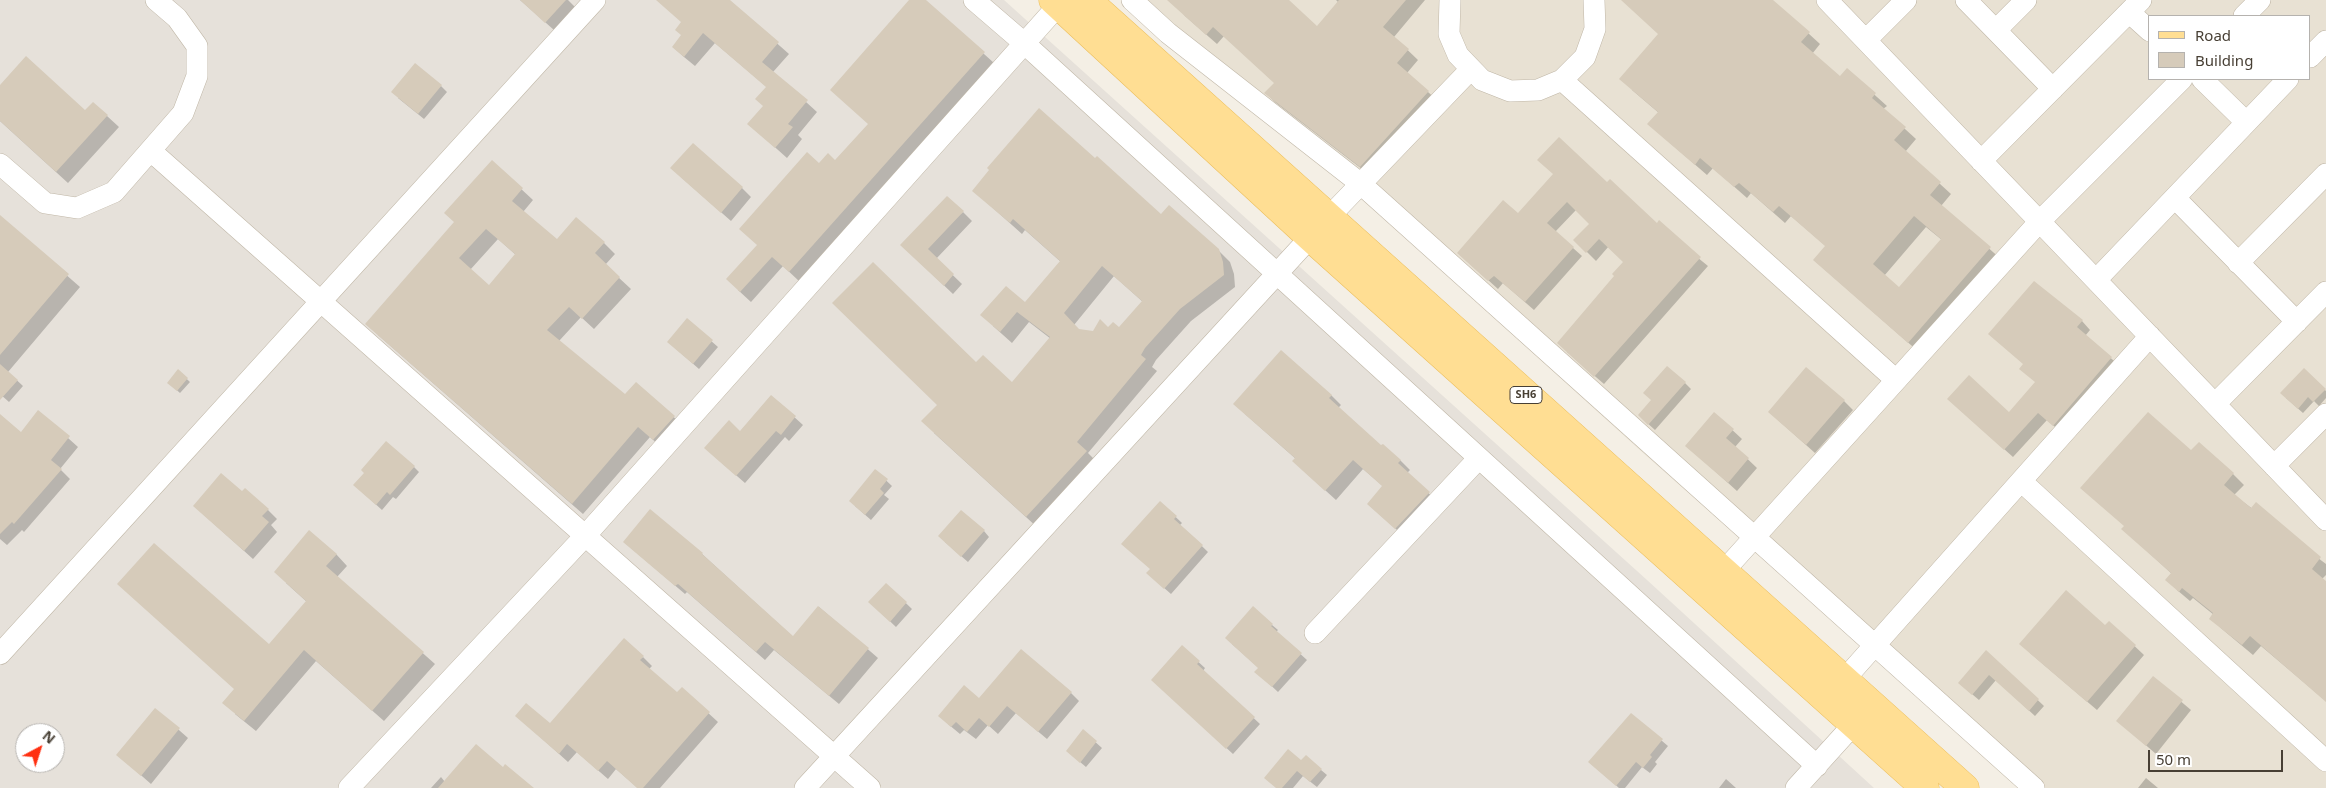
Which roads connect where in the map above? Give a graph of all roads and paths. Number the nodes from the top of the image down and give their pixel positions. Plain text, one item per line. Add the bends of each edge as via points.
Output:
1 (156, 0) edge
2 (595, 0) edge
3 (974, 0) edge
4 (1087, 0) edge
5 (1132, 0) edge
6 (1450, 0) edge
7 (1594, 0) edge
8 (1827, 0) edge
9 (1906, 0) edge
10 (1966, 0) edge
11 (2026, 0) edge
12 (2260, 0) edge
13 (1058, 2) edge
14 (2135, 6) edge
15 (2245, 15) edge
16 (2148, 28) edge
17 (1996, 30) junction
18 (1866, 40) junction
19 (2326, 41) edge
20 (1024, 43) junction
21 (2311, 56) edge
22 (1471, 69) junction
23 (1562, 80) junction
24 (2181, 80) edge
25 (2203, 80) edge
26 (2287, 80) edge
27 (2053, 89) junction
28 (2245, 121) junction
29 (151, 151) junction
30 (1981, 161) junction
31 (0, 164) edge
32 (2326, 174) edge
33 (1361, 184) junction
34 (2175, 198) junction
35 (1328, 218) junction
36 (2040, 222) junction
37 (1310, 237) junction
38 (2238, 263) junction
39 (1277, 273) junction
40 (2096, 280) junction
41 (2326, 292) edge
42 (320, 301) junction
43 (2296, 322) junction
44 (2150, 336) junction
45 (1896, 380) junction
46 (2215, 404) junction
47 (2326, 414) edge
48 (1479, 458) junction
49 (2274, 466) junction
50 (2021, 481) junction
51 (2326, 519) edge
52 (585, 536) junction
53 (1754, 537) junction
54 (1714, 581) junction
55 (1315, 633) dead end
56 (1875, 645) junction
57 (0, 654) edge
58 (1836, 689) junction
59 (1863, 714) junction
60 (834, 756) junction
61 (2326, 761) edge
62 (1817, 766) junction
63 (349, 788) edge
64 (805, 788) edge
65 (870, 788) edge
66 (1796, 788) edge
67 (1925, 788) edge
68 (1965, 788) edge
69 (2034, 788) edge

1 - 29 street via 177,18 197,46 197,76 183,113
2 - 42 street
3 - 20 street
4 - 35 main road, SH6
5 - 33 street via 1168,33
6 - 22 street via 1449,34 1458,55
7 - 23 street via 1595,29 1585,57
8 - 18 street
9 - 18 street
10 - 17 street
11 - 17 street
12 - 15 street
13 - 20 street
13 - 37 main road, SH6
14 - 16 street
14 - 27 street
17 - 27 street
18 - 30 street
19 - 21 street
20 - 39 street
20 - 52 street
22 - 23 street via 1482,80 1510,90 1538,90
22 - 33 street
23 - 45 street
24 - 36 street
25 - 28 street
26 - 28 street
27 - 30 street
28 - 34 street
29 - 31 street via 114,192 77,208 45,203
29 - 42 street
30 - 36 street
32 - 38 street
33 - 35 street
33 - 53 street
34 - 38 street
34 - 40 street
35 - 37 street
35 - 54 main road, SH6
36 - 40 street
36 - 45 street
37 - 39 street
37 - 54 main road, SH6
38 - 43 street
39 - 48 street
39 - 60 street
40 - 44 street
41 - 43 street
42 - 52 street
42 - 57 street
43 - 46 street
44 - 46 street
44 - 50 street
45 - 53 street
46 - 49 street
47 - 49 street
48 - 55 street
48 - 62 street
49 - 51 street
50 - 56 street
50 - 61 street
52 - 60 street
52 - 63 street
53 - 54 street
53 - 56 street
54 - 58 main road, SH6
56 - 58 street
56 - 69 street
58 - 59 main road, SH6
59 - 62 street
59 - 67 main road, SH6
59 - 68 main road, SH6
60 - 64 street
60 - 65 street
62 - 66 street

